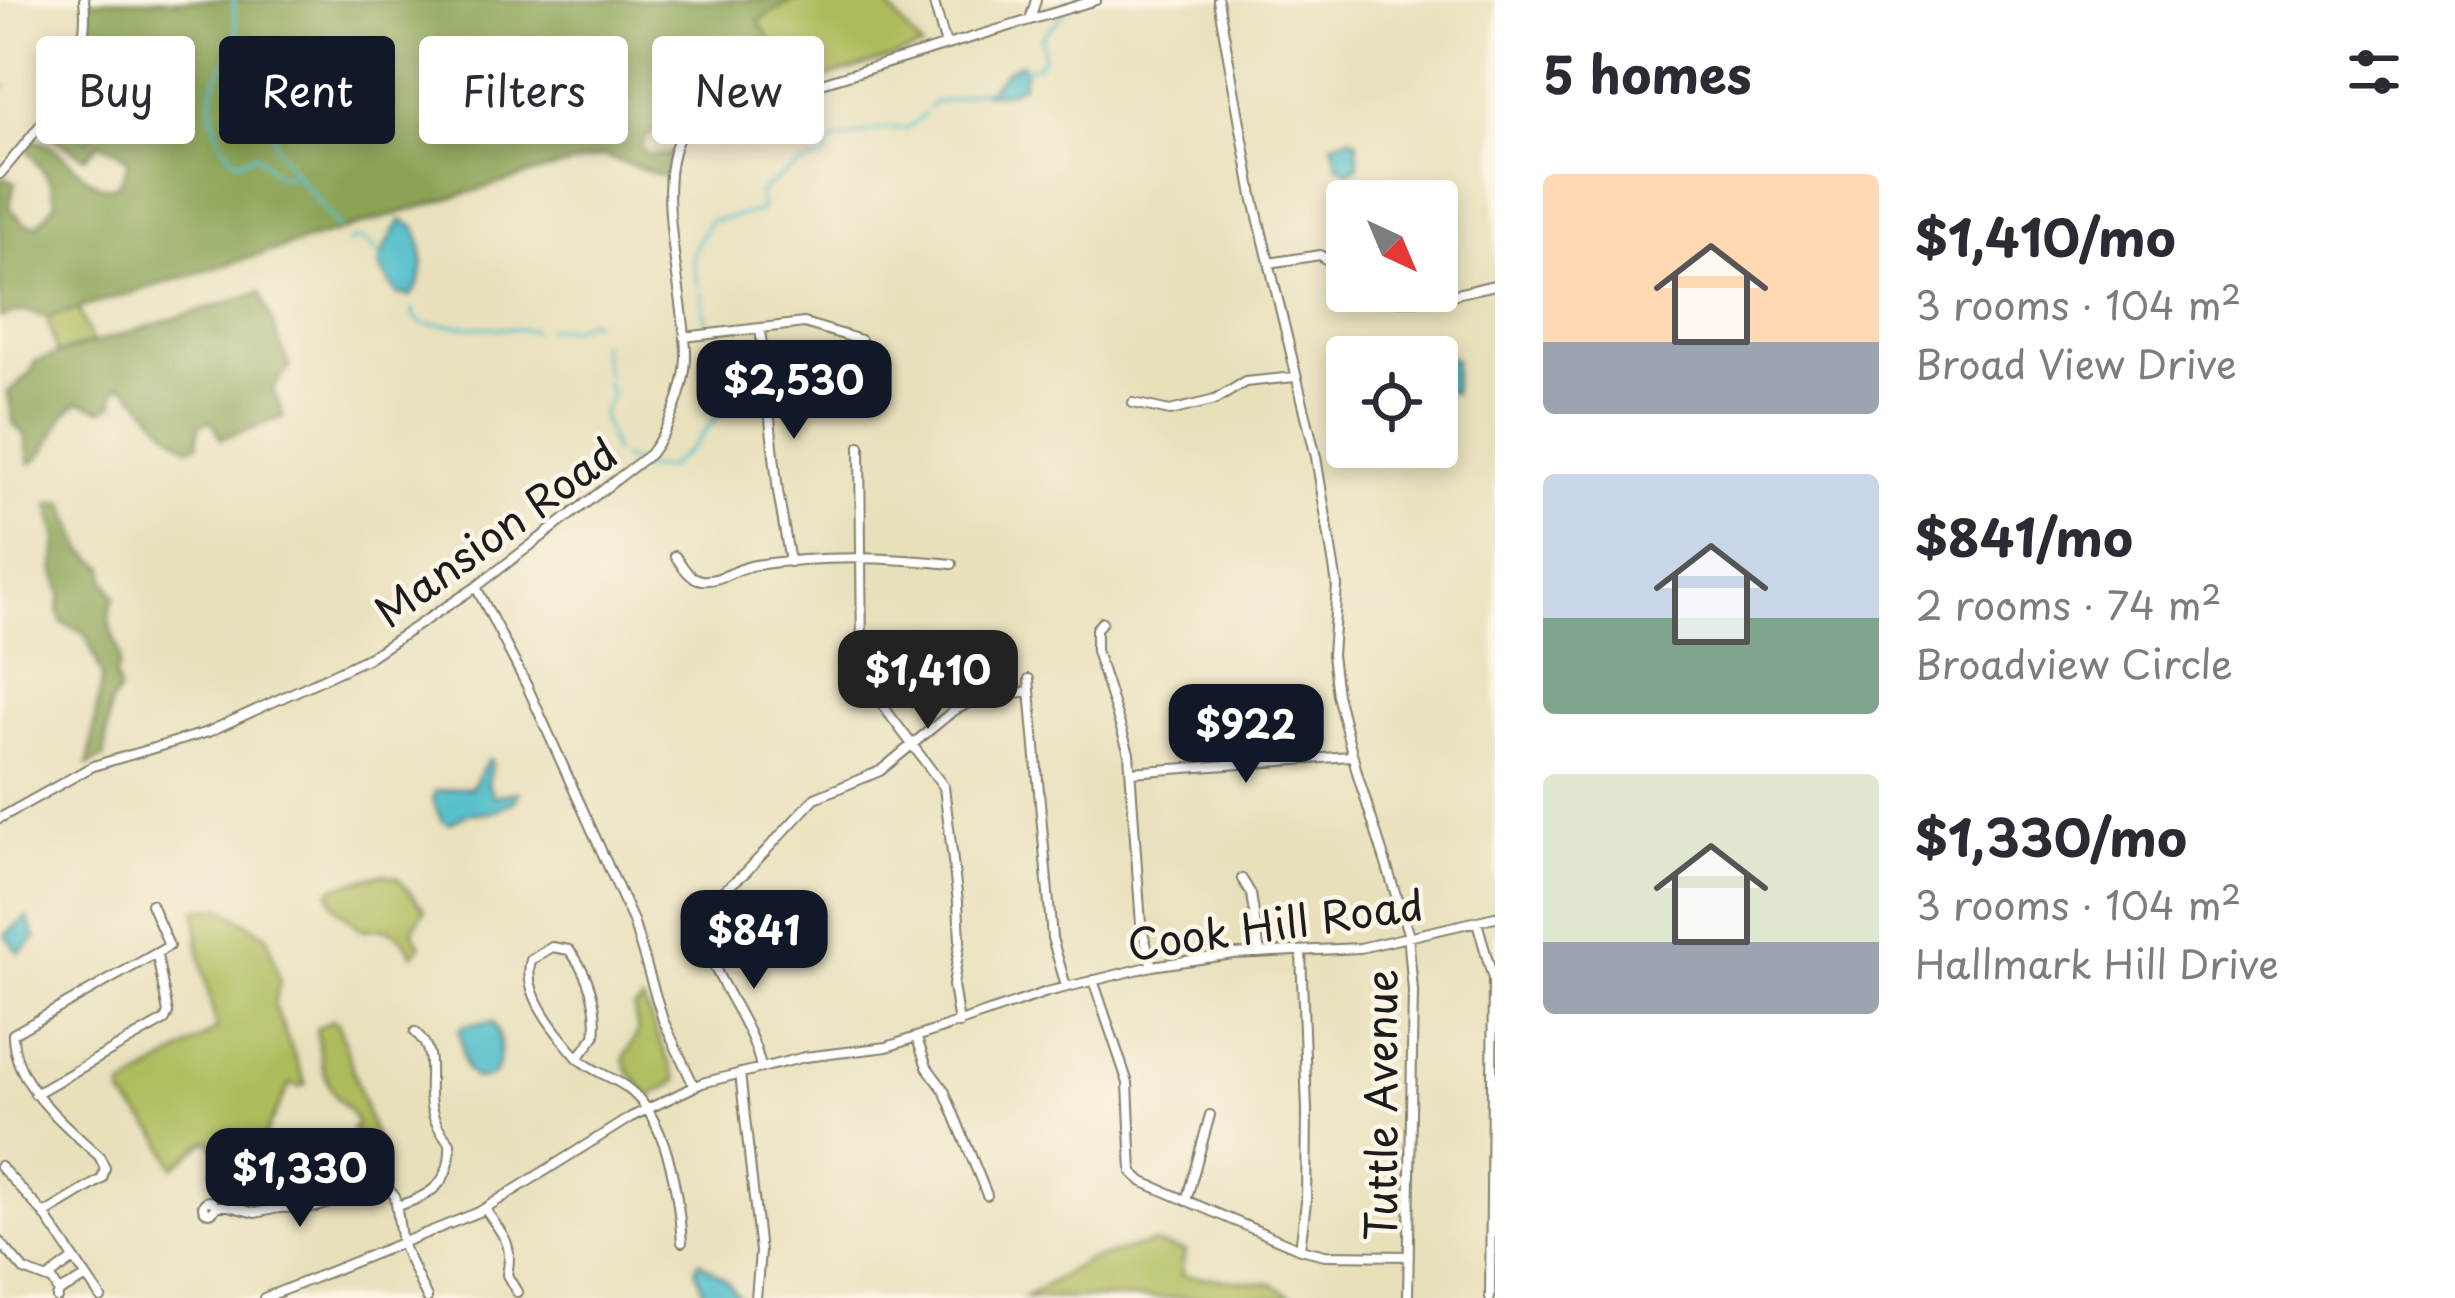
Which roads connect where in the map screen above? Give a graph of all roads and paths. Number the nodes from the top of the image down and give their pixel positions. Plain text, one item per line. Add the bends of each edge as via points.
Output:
1 (84, 0) edge
2 (933, 0) edge
3 (1036, 0) edge
4 (1096, 0) edge
5 (1218, 0) edge
6 (1030, 19) junction
7 (946, 45) junction
8 (0, 174) edge
9 (1326, 259) edge
10 (1269, 263) junction
11 (1495, 285) edge
12 (1458, 293) edge
13 (760, 328) junction
14 (684, 337) junction
15 (862, 340) dead end
16 (1295, 377) junction
17 (1133, 404) dead end
18 (860, 446) dead end
19 (675, 556) dead end
20 (790, 562) junction
21 (863, 562) junction
22 (952, 564) dead end
23 (476, 587) junction
24 (1102, 622) dead end
25 (1029, 679) dead end
26 (1030, 691) junction
27 (910, 744) junction
28 (1352, 755) junction
29 (1131, 772) junction
30 (0, 818) edge
31 (1242, 879) dead end
32 (151, 904) dead end
33 (1495, 917) edge
34 (1478, 922) junction
35 (1409, 939) junction
36 (1260, 952) junction
37 (1301, 952) junction
38 (158, 955) junction
39 (1151, 966) junction
40 (1093, 980) junction
41 (1066, 986) junction
42 (959, 1024) junction
43 (415, 1032) dead end
44 (917, 1039) junction
45 (578, 1058) junction
46 (761, 1068) junction
47 (740, 1073) junction
48 (694, 1086) junction
49 (1493, 1086) edge
50 (35, 1094) junction
51 (644, 1110) junction
52 (1210, 1115) dead end
53 (0, 1166) edge
54 (987, 1195) dead end
55 (1186, 1201) junction
56 (215, 1207) dead end
57 (397, 1207) junction
58 (485, 1209) junction
59 (44, 1214) junction
60 (0, 1242) edge
61 (682, 1242) dead end
62 (402, 1244) junction
63 (1300, 1250) junction
64 (1409, 1256) junction
65 (74, 1258) junction
66 (86, 1278) junction
67 (46, 1279) junction
68 (517, 1292) dead end
69 (58, 1295) edge
70 (101, 1298) edge
71 (264, 1298) edge
72 (427, 1298) edge
73 (756, 1298) edge
74 (1408, 1298) edge
75 (1490, 1298) edge

1 - 8 street via 83,34 66,84
2 - 7 street
3 - 6 street
4 - 6 street, Mansion Road
5 - 10 street, Tuttle Avenue
6 - 7 street, Mansion Road
7 - 14 street, Mansion Road via 685,127 669,199
9 - 10 street
10 - 16 street, Tuttle Avenue
11 - 12 street
13 - 14 street
13 - 15 street via 804,322
13 - 20 street
14 - 23 street, Mansion Road via 684,376 655,448
16 - 17 street via 1245,382 1170,411
16 - 28 street, Tuttle Avenue via 1336,577 1332,663
18 - 21 street
19 - 20 street via 691,577 706,581
20 - 21 street
21 - 22 street
21 - 27 street via 868,686
23 - 30 street, Mansion Road via 357,664 215,729 93,766
23 - 48 street via 633,921 663,1020
24 - 29 street via 1096,651
25 - 26 street
26 - 27 street via 980,698
26 - 41 street via 1050,918
27 - 42 street via 944,787 951,825
27 - 46 street via 880,771 815,798 702,909 699,932
28 - 29 street
28 - 35 street, Tuttle Avenue
29 - 39 street
31 - 36 street
32 - 38 street via 169,946
33 - 34 street, Cook Hill Road
34 - 35 street, Cook Hill Road
34 - 49 street via 1492,971
35 - 37 street, Cook Hill Road
35 - 64 street, Tuttle Avenue
36 - 37 street, Cook Hill Road
36 - 39 street, Cook Hill Road
37 - 63 street via 1307,1110
38 - 50 street via 165,1020
38 - 50 street via 13,1034
39 - 40 street, Cook Hill Road
40 - 41 street, Cook Hill Road
40 - 55 street via 1128,1084 1132,1172
41 - 42 street, Cook Hill Road
42 - 44 street, Cook Hill Road
43 - 57 street via 429,1050 428,1106 450,1143 451,1164 427,1197
44 - 46 street, Cook Hill Road
44 - 54 street
45 - 45 street via 529,976 531,959 552,947 575,957 591,996 595,1036
45 - 51 street via 627,1088
46 - 47 street, Cook Hill Road
47 - 48 street, Cook Hill Road
47 - 73 street via 760,1252
48 - 51 street, Cook Hill Road
49 - 75 street
50 - 59 street via 105,1168 102,1179
51 - 58 street, Cook Hill Road
51 - 61 street via 674,1169
52 - 55 street
53 - 59 street
55 - 63 street
56 - 57 street via 317,1207 383,1183
57 - 62 street
58 - 62 street, Cook Hill Road
58 - 68 street via 509,1244 507,1275
59 - 65 street
60 - 67 street via 24,1270
62 - 71 street, Cook Hill Road
62 - 72 street
63 - 64 street
64 - 74 street, Tuttle Avenue
65 - 66 street
65 - 67 street
66 - 69 street
66 - 70 street
67 - 69 street

